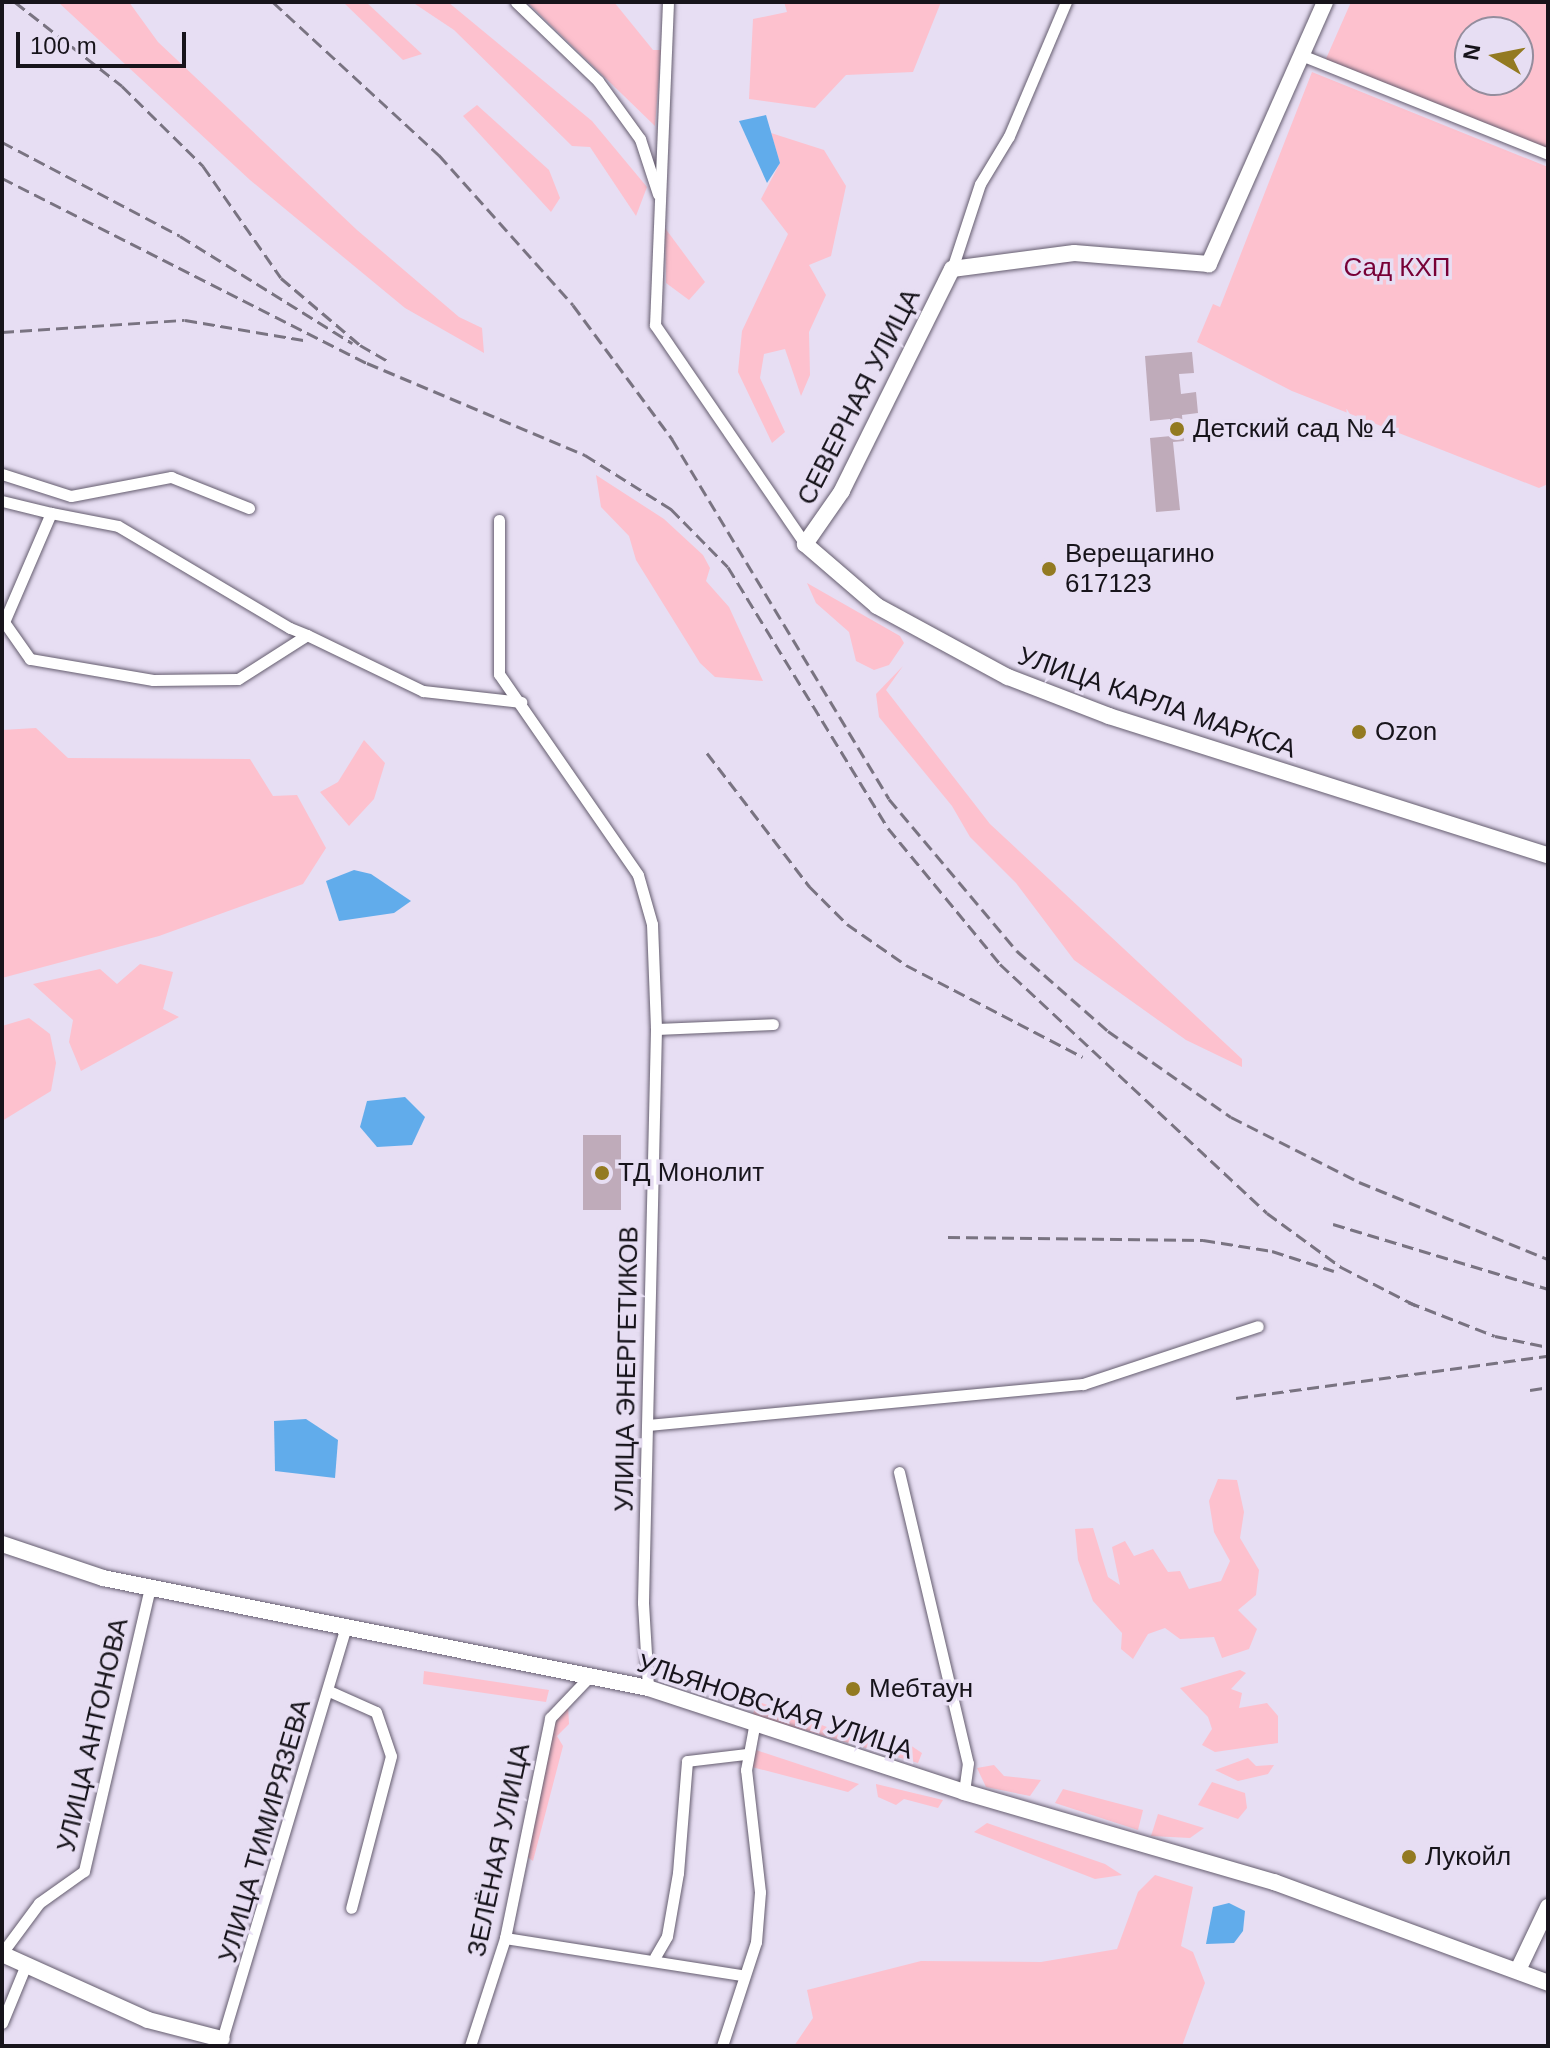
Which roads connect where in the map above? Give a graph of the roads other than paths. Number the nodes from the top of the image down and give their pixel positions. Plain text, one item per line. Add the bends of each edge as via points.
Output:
1 (516, 2) edge
2 (668, 2) edge
3 (1066, 2) edge
4 (1325, 2) edge
5 (1301, 55) junction
6 (1548, 154) edge
7 (660, 198) junction
8 (952, 269) junction
9 (2, 474) edge
10 (2, 501) edge
11 (249, 508) dead end
12 (51, 513) junction
13 (499, 520) dead end
14 (805, 544) junction
15 (3, 621) edge
16 (307, 635) junction
17 (521, 702) junction
18 (1548, 855) edge
19 (773, 1024) dead end
20 (656, 1029) junction
21 (1258, 1326) dead end
22 (648, 1425) junction
23 (899, 1472) dead end
24 (2, 1544) edge
25 (150, 1588) junction
26 (346, 1626) junction
27 (590, 1676) junction
28 (648, 1688) junction
29 (329, 1691) junction
30 (754, 1727) junction
31 (746, 1754) junction
32 (964, 1792) junction
33 (1548, 1907) edge
34 (351, 1908) dead end
35 (505, 1938) junction
36 (2, 1953) edge
37 (655, 1957) junction
38 (25, 1967) junction
39 (1518, 1970) junction
40 (740, 1975) junction
41 (1548, 1983) edge
42 (2, 2023) edge
43 (225, 2044) edge
44 (470, 2046) edge
45 (722, 2046) edge

1 - 7 street via 598,81 640,139
2 - 7 street
3 - 8 street, СЕВЕРНАЯ УЛИЦА via 1009,136 980,184
4 - 5 street, СЕВЕРНАЯ УЛИЦА
5 - 6 street
5 - 8 street, СЕВЕРНАЯ УЛИЦА via 1209,264 1074,253
7 - 14 street, УЛИЦА КАРЛА МАРКСА via 655,325
8 - 14 street, СЕВЕРНАЯ УЛИЦА via 842,491
9 - 11 street via 71,496 171,477
10 - 12 street
12 - 15 street
12 - 16 street via 118,526
13 - 17 street, УЛИЦА ЭНЕРГЕТИКОВ via 499,674
14 - 18 street, УЛИЦА КАРЛА МАРКСА via 877,606 1023,684
15 - 16 street via 30,659 153,680 238,679
16 - 17 street via 423,691
17 - 20 street, УЛИЦА ЭНЕРГЕТИКОВ via 585,805 638,875 652,924
19 - 20 street
20 - 22 street, УЛИЦА ЭНЕРГЕТИКОВ
21 - 22 street via 1083,1384
22 - 28 street, УЛИЦА ЭНЕРГЕТИКОВ via 643,1603
23 - 32 street via 968,1763
24 - 25 street, УЛЬЯНОВСКАЯ УЛИЦА
25 - 26 street, УЛЬЯНОВСКАЯ УЛИЦА
25 - 36 street, УЛИЦА АНТОНОВА via 84,1871 39,1903
26 - 27 street, УЛЬЯНОВСКАЯ УЛИЦА
26 - 29 street, УЛИЦА ТИМИРЯЗЕВА
27 - 28 street, УЛЬЯНОВСКАЯ УЛИЦА
27 - 35 street, ЗЕЛЁНАЯ УЛИЦА via 550,1718
28 - 30 street, УЛЬЯНОВСКАЯ УЛИЦА
29 - 34 street via 376,1712 391,1756
29 - 43 street, УЛИЦА ТИМИРЯЗЕВА
30 - 31 street
30 - 32 street, УЛЬЯНОВСКАЯ УЛИЦА
31 - 37 street via 687,1761 678,1873 667,1936
31 - 40 street via 760,1892 756,1942
32 - 39 street, УЛЬЯНОВСКАЯ УЛИЦА via 1274,1882
33 - 39 street
35 - 37 street
35 - 44 street, ЗЕЛЁНАЯ УЛИЦА
36 - 38 street
37 - 40 street
38 - 42 street
38 - 43 street via 148,2020
39 - 41 street, УЛЬЯНОВСКАЯ УЛИЦА
40 - 45 street

